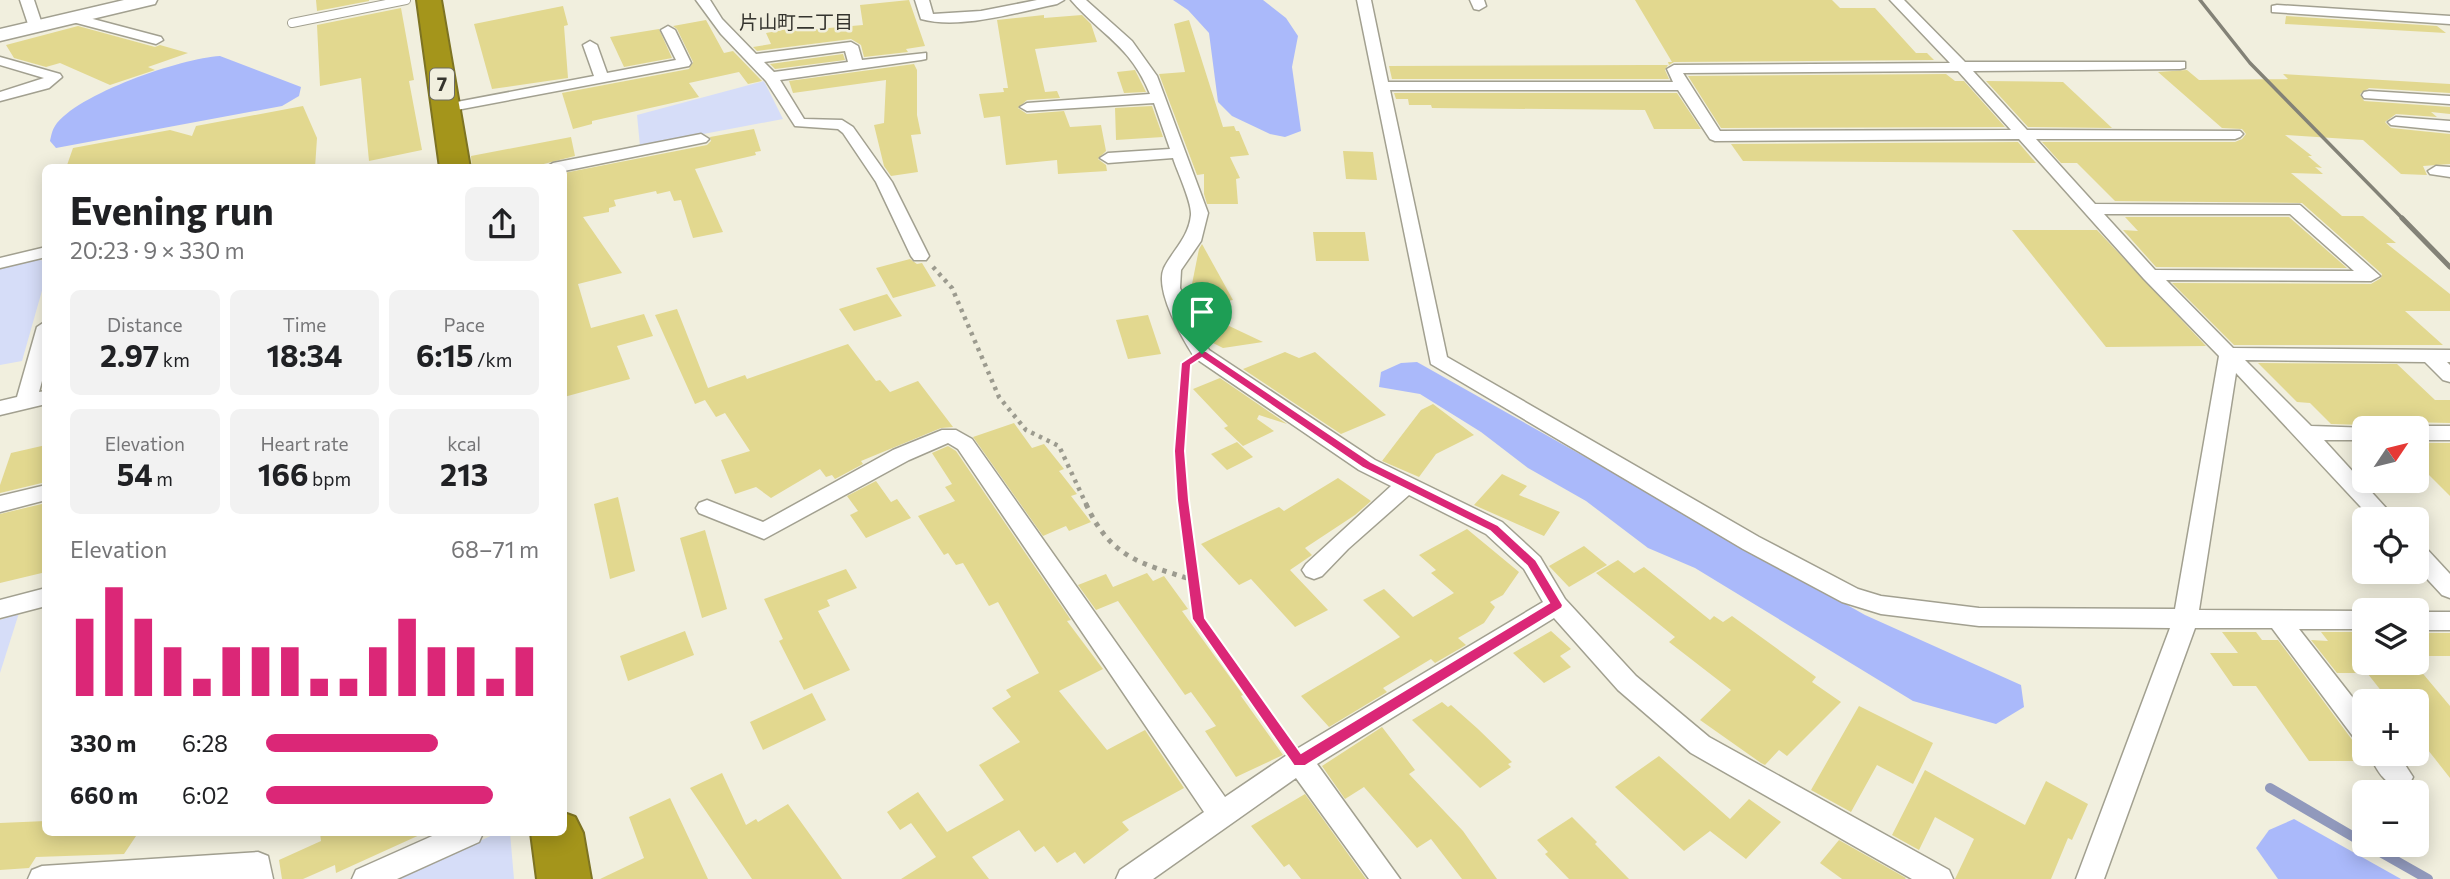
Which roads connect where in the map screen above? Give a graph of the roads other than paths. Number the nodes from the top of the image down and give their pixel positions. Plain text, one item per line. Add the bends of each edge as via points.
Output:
1 (27, 0) edge
2 (148, 0) edge
3 (406, 0) edge
4 (429, 0) edge
5 (703, 0) edge
6 (922, 0) edge
7 (1057, 0) edge
8 (1078, 0) edge
9 (1364, 0) edge
10 (1897, 0) edge
11 (2277, 9) dead end
12 (74, 18) junction
13 (2450, 20) edge
14 (292, 23) dead end
15 (36, 27) junction
16 (668, 30) dead end
17 (0, 35) edge
18 (156, 40) dead end
19 (590, 45) dead end
20 (922, 56) dead end
21 (751, 59) junction
22 (0, 61) edge
23 (856, 65) junction
24 (2180, 65) dead end
25 (1961, 66) junction
26 (769, 77) junction
27 (602, 78) junction
28 (1383, 86) junction
29 (1682, 86) junction
30 (2369, 95) dead end
31 (0, 97) edge
32 (1159, 98) junction
33 (2450, 100) edge
34 (1027, 107) dead end
35 (446, 108) junction
36 (2396, 122) dead end
37 (2450, 126) edge
38 (2235, 134) dead end
39 (2023, 135) junction
40 (701, 139) dead end
41 (1177, 153) junction
42 (1108, 158) dead end
43 (453, 164) edge
44 (567, 165) edge
45 (2093, 209) junction
46 (42, 253) edge
47 (920, 256) road end
48 (0, 263) edge
49 (2150, 275) junction
50 (2229, 355) junction
51 (42, 356) edge
52 (2440, 356) edge
53 (2450, 376) edge
54 (36, 400) edge
55 (0, 408) edge
56 (2306, 433) junction
57 (2352, 433) edge
58 (2429, 433) edge
59 (2450, 433) edge
60 (1407, 484) junction
61 (42, 493) edge
62 (0, 504) edge
63 (2374, 507) edge
64 (707, 508) dead end
65 (2429, 566) edge
66 (1314, 570) dead end
67 (2450, 589) edge
68 (42, 598) edge
69 (1557, 605) junction
70 (0, 609) edge
71 (2186, 618) junction
72 (2278, 619) junction
73 (2352, 620) edge
74 (2429, 621) edge
75 (2450, 621) edge
76 (2352, 715) edge
77 (1299, 761) junction
78 (2391, 766) edge
79 (2399, 777) dead end
80 (1221, 814) junction
81 (462, 836) edge
82 (557, 836) edge
83 (43, 879) edge
84 (259, 879) edge
85 (366, 879) edge
86 (564, 879) edge
87 (1130, 879) edge
88 (1386, 879) edge
89 (1939, 879) edge
90 (2090, 879) edge

1 - 15 street
2 - 12 main road
3 - 14 lane
4 - 35 highway, 7
5 - 21 street
6 - 7 street via 926,16 933,18 981,15
8 - 32 street via 1127,44
9 - 28 street
10 - 25 street
11 - 13 street
12 - 15 main road
12 - 18 street
15 - 17 main road
16 - 27 street via 684,63
19 - 27 street
20 - 23 street
21 - 23 street via 851,46
21 - 26 street
22 - 31 street via 55,77 44,85
23 - 26 street
24 - 25 street
25 - 29 street via 1674,69
25 - 39 street
26 - 47 street via 800,123 842,125 848,130 884,183
27 - 35 street
28 - 29 street
28 - 71 street via 1438,360 1850,596 1881,605 1979,617
29 - 39 street via 1715,136
30 - 33 street
32 - 34 street
32 - 41 street
35 - 43 highway, 7
36 - 37 street
38 - 39 street
39 - 45 street
40 - 44 street
41 - 42 street
41 - 60 street via 1200,213 1192,241 1172,270 1171,288 1202,354 1367,465
45 - 49 street
45 - 49 street via 2294,209 2371,275
46 - 48 street
49 - 50 street
50 - 52 street
50 - 56 street
50 - 71 street
51 - 54 street
52 - 53 street
54 - 55 street
56 - 57 street
56 - 63 street
58 - 59 street
60 - 66 street
60 - 69 street via 1494,528 1532,563
61 - 62 street
64 - 80 street via 764,531 901,455 950,435 965,444
65 - 67 street
68 - 70 street
69 - 77 street
69 - 89 street via 1627,683 1700,745
71 - 72 street
71 - 90 street
72 - 73 street
72 - 76 street
74 - 75 street
77 - 80 street
77 - 88 street
78 - 79 street
80 - 87 street
81 - 85 street
82 - 86 highway
83 - 84 street via 258,865

